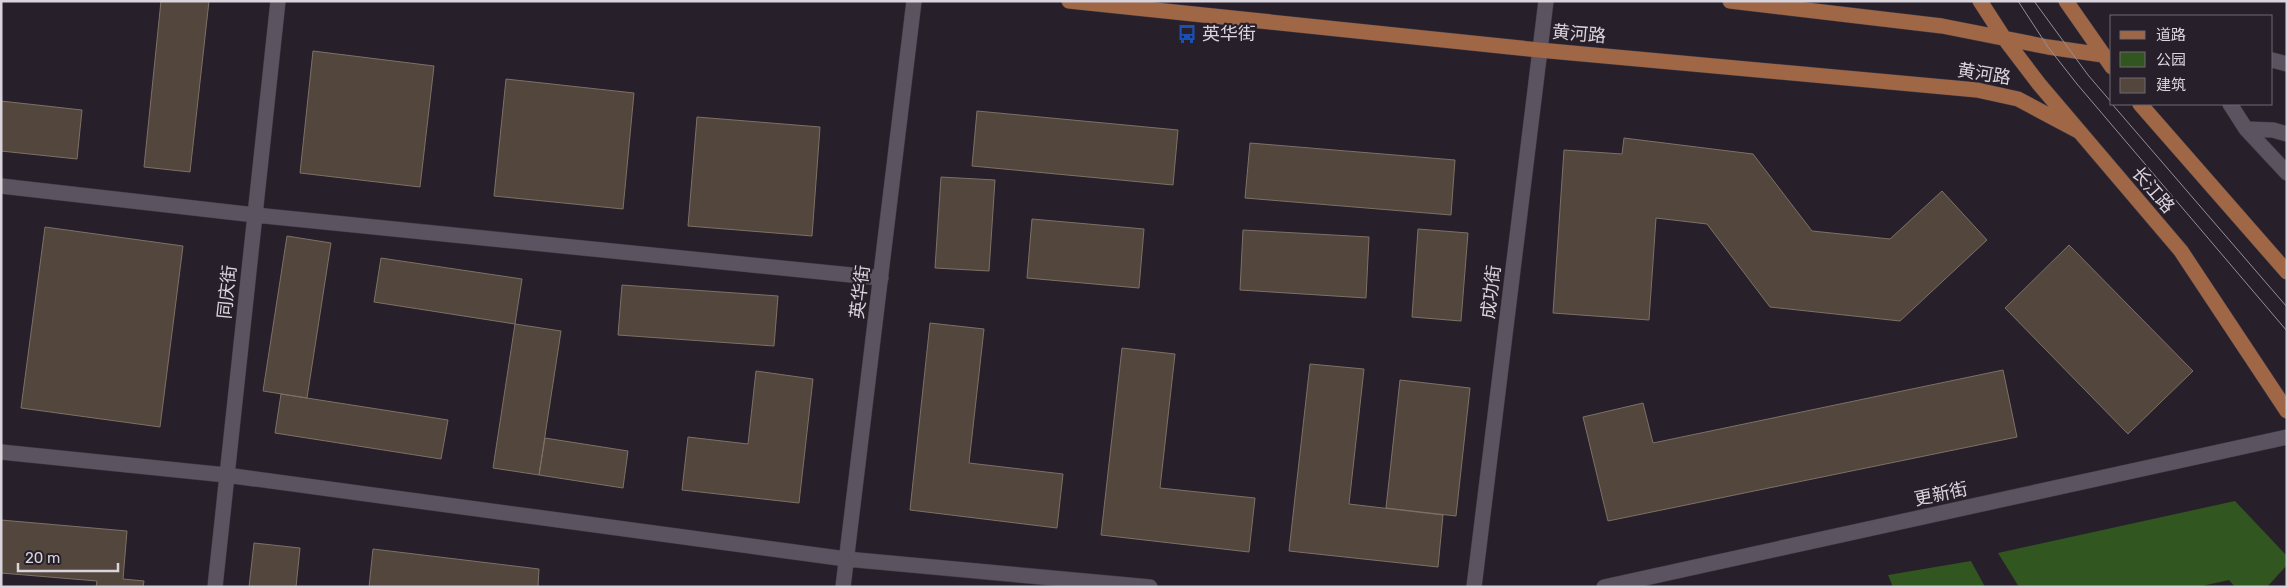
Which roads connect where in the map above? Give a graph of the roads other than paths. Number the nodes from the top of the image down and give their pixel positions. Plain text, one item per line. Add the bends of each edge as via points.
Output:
1 (278, 1) edge
2 (914, 1) edge
3 (1070, 1) edge
4 (1546, 1) edge
5 (1730, 1) edge
6 (1980, 1) edge
7 (2066, 1) edge
8 (2004, 38) junction
9 (1540, 50) junction
10 (2109, 59) edge
11 (2273, 60) edge
12 (2287, 64) edge
13 (2141, 105) edge
14 (2231, 105) edge
15 (2246, 129) junction
16 (2078, 131) junction
17 (2287, 134) edge
18 (2287, 173) edge
19 (1, 186) edge
20 (254, 215) junction
21 (2287, 272) edge
22 (880, 278) junction
23 (2287, 411) edge
24 (2287, 437) edge
25 (1, 452) edge
26 (226, 475) junction
27 (846, 559) junction
28 (215, 587) edge
29 (844, 587) edge
30 (1150, 587) edge
31 (1474, 587) edge
32 (1604, 587) edge

1 - 20 street, 同庆街
2 - 22 street, 英华街
3 - 9 main road, 黄河路
4 - 9 street, 成功街
5 - 8 main road via 1942,26
6 - 8 main road, 长江路
7 - 10 main road
8 - 10 main road
8 - 16 main road, 长江路
9 - 16 main road, 黄河路 via 1977,90 2018,99
9 - 31 street, 成功街
11 - 12 street
13 - 21 main road
14 - 15 street
15 - 17 street
15 - 18 street
16 - 23 main road, 长江路 via 2181,251
19 - 20 street
20 - 22 street
20 - 26 street, 同庆街
22 - 27 street, 英华街
24 - 32 street, 更新街
25 - 26 street
26 - 27 street
26 - 28 street, 同庆街
27 - 29 street, 英华街
27 - 30 street

